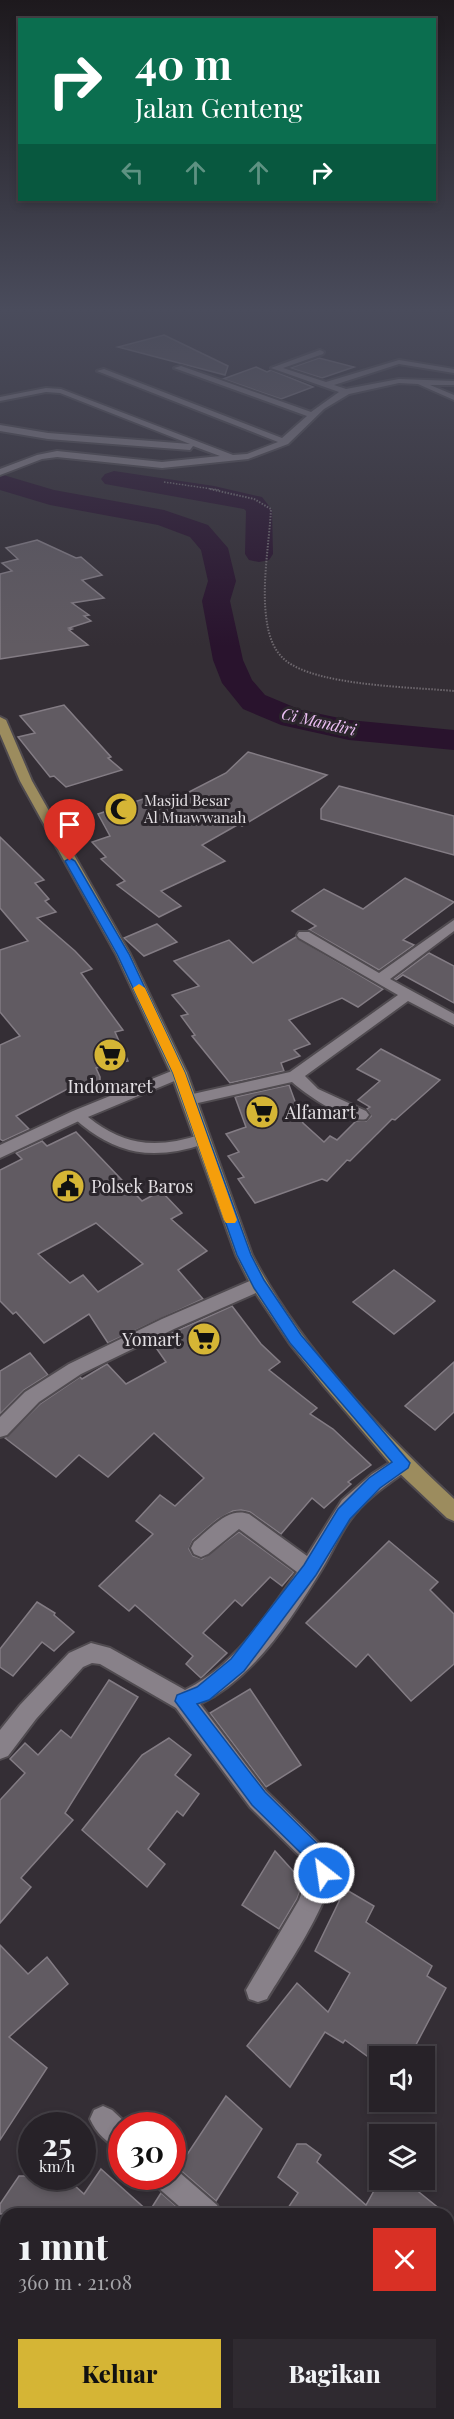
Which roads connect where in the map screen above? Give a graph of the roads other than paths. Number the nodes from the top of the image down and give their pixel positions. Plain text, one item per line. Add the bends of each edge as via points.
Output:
1 (134, 420) edge
2 (228, 420) edge
3 (308, 420) edge
4 (0, 428) edge
5 (285, 442) junction
6 (206, 448) junction
7 (234, 459) junction
8 (1, 468) edge
9 (0, 720) edge
10 (4, 738) edge
11 (454, 924) edge
12 (304, 935) dead end
13 (380, 979) junction
14 (407, 994) junction
15 (454, 1020) edge
16 (179, 1073) junction
17 (295, 1076) junction
18 (189, 1100) junction
19 (78, 1115) junction
20 (361, 1115) dead end
21 (203, 1139) junction
22 (0, 1152) edge
23 (259, 1284) junction
24 (0, 1429) edge
25 (402, 1463) junction
26 (454, 1512) edge
27 (201, 1548) dead end
28 (310, 1570) junction
29 (184, 1701) junction
30 (0, 1748) edge
31 (258, 1990) dead end
32 (104, 2119) dead end
33 (108, 2123) edge
34 (180, 2190) edge
35 (201, 2208) edge

1 - 6 street
2 - 5 street
3 - 5 street
4 - 6 street via 59,437
5 - 7 street
6 - 7 street
7 - 8 street via 162,465 62,453
9 - 10 main road
10 - 16 main road via 123,954
11 - 13 street
12 - 13 street
13 - 14 street
14 - 15 street
14 - 17 street
16 - 18 main road
16 - 19 street
17 - 18 street
17 - 20 street via 313,1093
18 - 21 main road
19 - 21 lane via 107,1136 150,1149 174,1148
19 - 22 street
21 - 23 main road via 244,1255
23 - 24 street via 75,1369 32,1397
23 - 25 main road via 296,1339
25 - 26 main road
25 - 28 street via 344,1514
27 - 28 street via 235,1521 243,1521
28 - 29 street via 238,1665 203,1694
29 - 30 street via 109,1658 88,1653 76,1660
29 - 31 street via 258,1799 323,1863 324,1873 316,1892
32 - 33 street
34 - 35 street

